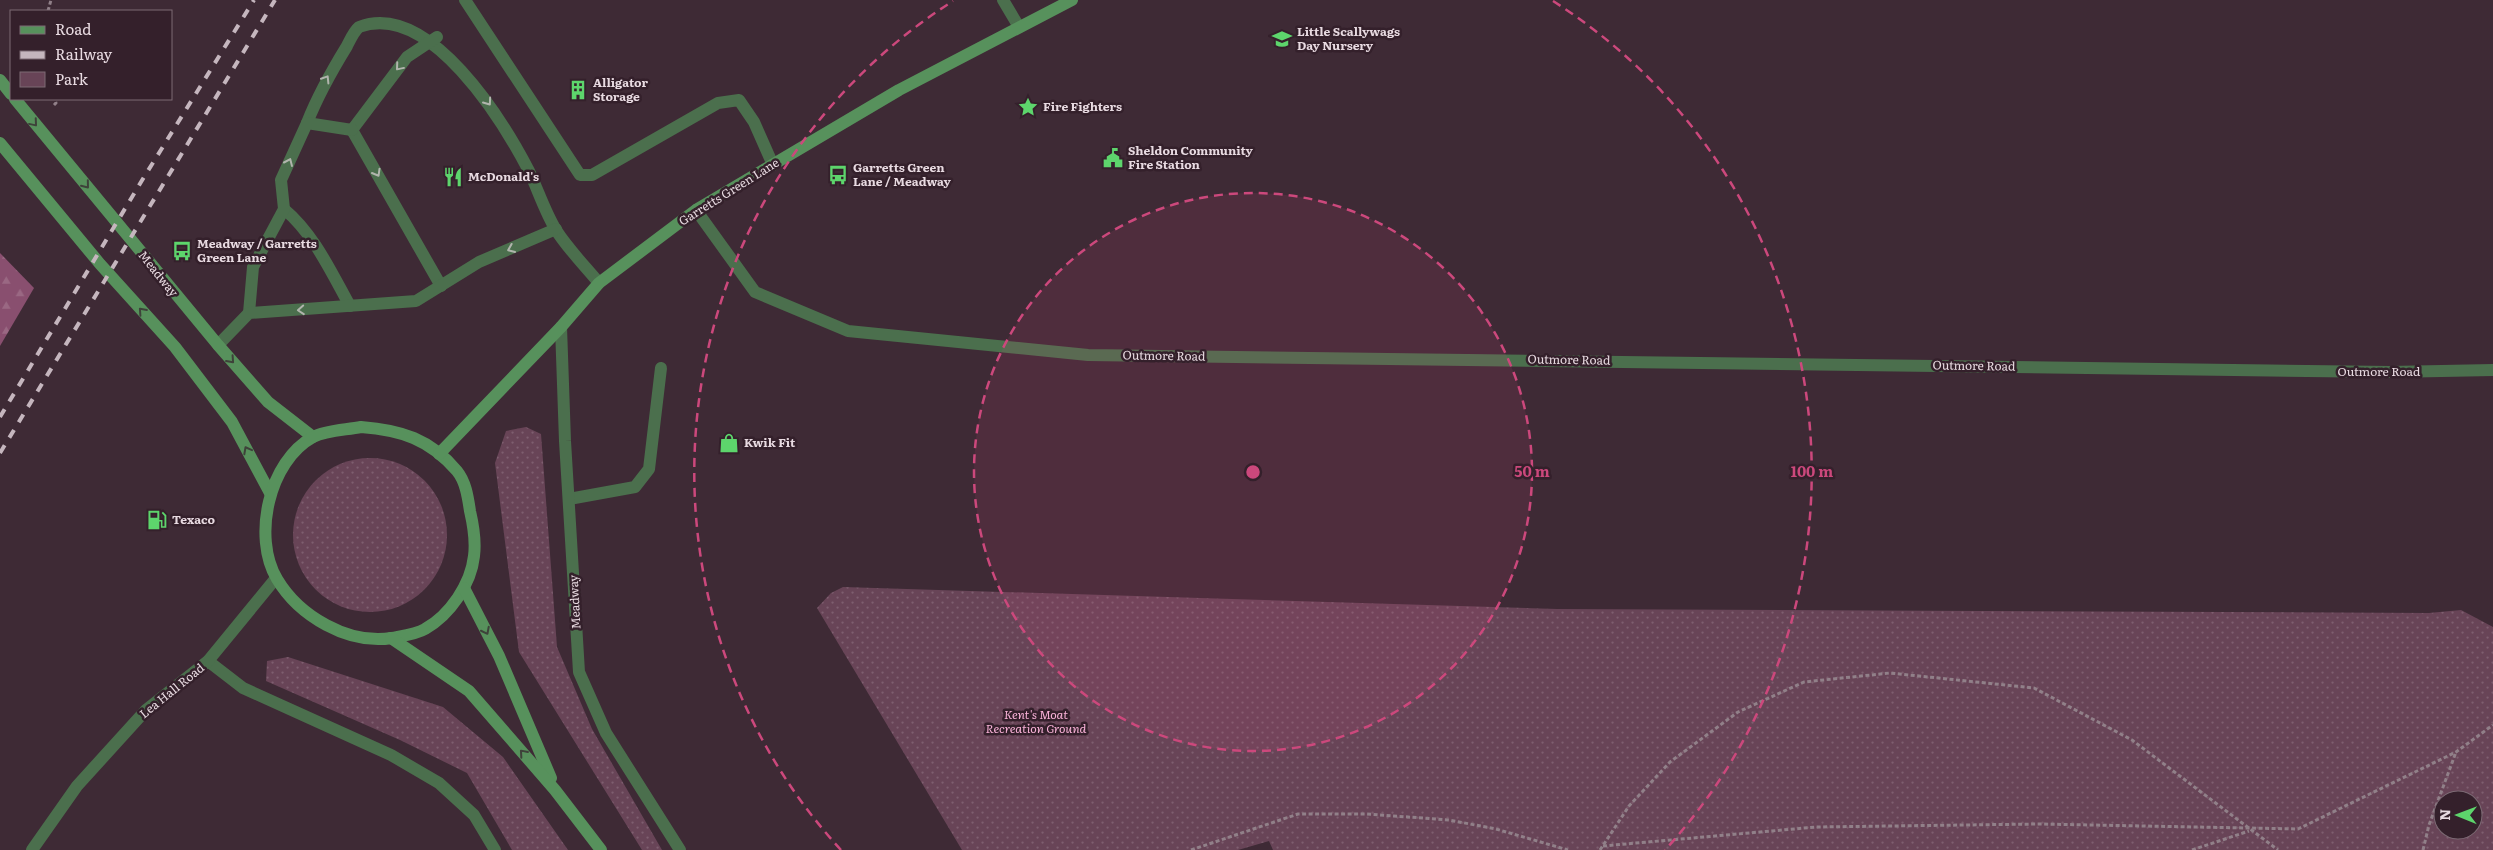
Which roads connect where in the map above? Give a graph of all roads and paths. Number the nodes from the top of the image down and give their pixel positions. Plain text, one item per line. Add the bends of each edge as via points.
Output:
1 (465, 0) edge
2 (1004, 0) edge
3 (1063, 2) edge
4 (1019, 26) junction
5 (437, 36) junction
6 (0, 80) edge
7 (10, 93) edge
8 (16, 100) edge
9 (307, 123) junction
10 (352, 130) junction
11 (0, 143) edge
12 (773, 165) junction
13 (284, 209) junction
14 (696, 210) junction
15 (556, 230) junction
16 (599, 283) junction
17 (441, 286) junction
18 (350, 306) junction
19 (249, 313) junction
20 (561, 327) junction
21 (218, 345) junction
22 (661, 368) dead end
23 (2493, 370) edge
24 (313, 437) junction
25 (439, 454) junction
26 (270, 493) junction
27 (569, 499) junction
28 (276, 578) junction
29 (464, 588) junction
30 (391, 638) junction
31 (208, 661) junction
32 (2493, 725) edge
33 (2456, 752) junction
34 (555, 790) junction
35 (2252, 830) junction
36 (1603, 846) junction
37 (32, 850) edge
38 (495, 850) edge
39 (601, 850) edge
40 (680, 850) edge
41 (1192, 850) edge
42 (1568, 850) edge
43 (1600, 850) edge
44 (2192, 850) edge
45 (2278, 850) edge
46 (2423, 850) edge

1 - 12 street via 580,175 592,175 718,102 739,100 754,122
2 - 4 street
3 - 4 street, Garretts Green Lane
4 - 12 street, Garretts Green Lane via 899,90
9 -> 5 street via 321,88 358,28 376,20 396,19 417,23
5 -> 10 street via 407,57
5 -> 15 street via 459,59 499,117
6 - 7 street
8 -> 21 street, Meadway
9 - 10 street
13 -> 9 street via 281,180
10 -> 17 street
26 -> 11 street via 232,422 175,347 100,264
12 - 14 street, Garretts Green Lane
13 - 18 street via 299,221
13 - 19 street via 253,267
14 - 16 street, Garretts Green Lane
14 - 23 street, Outmore Road via 755,292 848,331 1088,355 2390,372
15 - 16 street
15 -> 17 street via 480,262
16 - 20 street, Garretts Green Lane
17 - 18 street via 416,301
18 -> 19 street
19 - 21 street
20 - 25 street, Garretts Green Lane
20 - 27 street, Meadway
21 -> 24 street, Meadway via 268,402
22 - 27 street via 649,470 635,487
24 - 25 street via 361,427 383,428 421,440
24 - 26 street via 290,457
25 - 29 street via 458,473 466,491 473,524 474,556
26 - 28 street via 267,546
27 - 40 street, Meadway via 579,672 606,732
28 - 30 street via 296,603 320,622 341,632 363,637
28 - 31 street, Lea Hall Road
29 - 30 street via 444,614 425,630
29 -> 34 street via 499,656
34 -> 30 street via 469,691
31 - 37 street, Lea Hall Road via 146,710 78,786
31 - 38 street via 243,688 391,755 439,783 474,815
32 - 33 path
33 - 35 path via 2298,829
33 - 46 path
34 - 39 street
35 - 36 path via 2038,824 1816,826
35 - 36 path via 2132,740 2034,688 1890,673 1804,682 1738,712 1670,762 1629,806
35 - 44 path
35 - 45 path
36 - 43 path
41 - 42 path via 1298,814 1367,814 1449,820 1496,829

